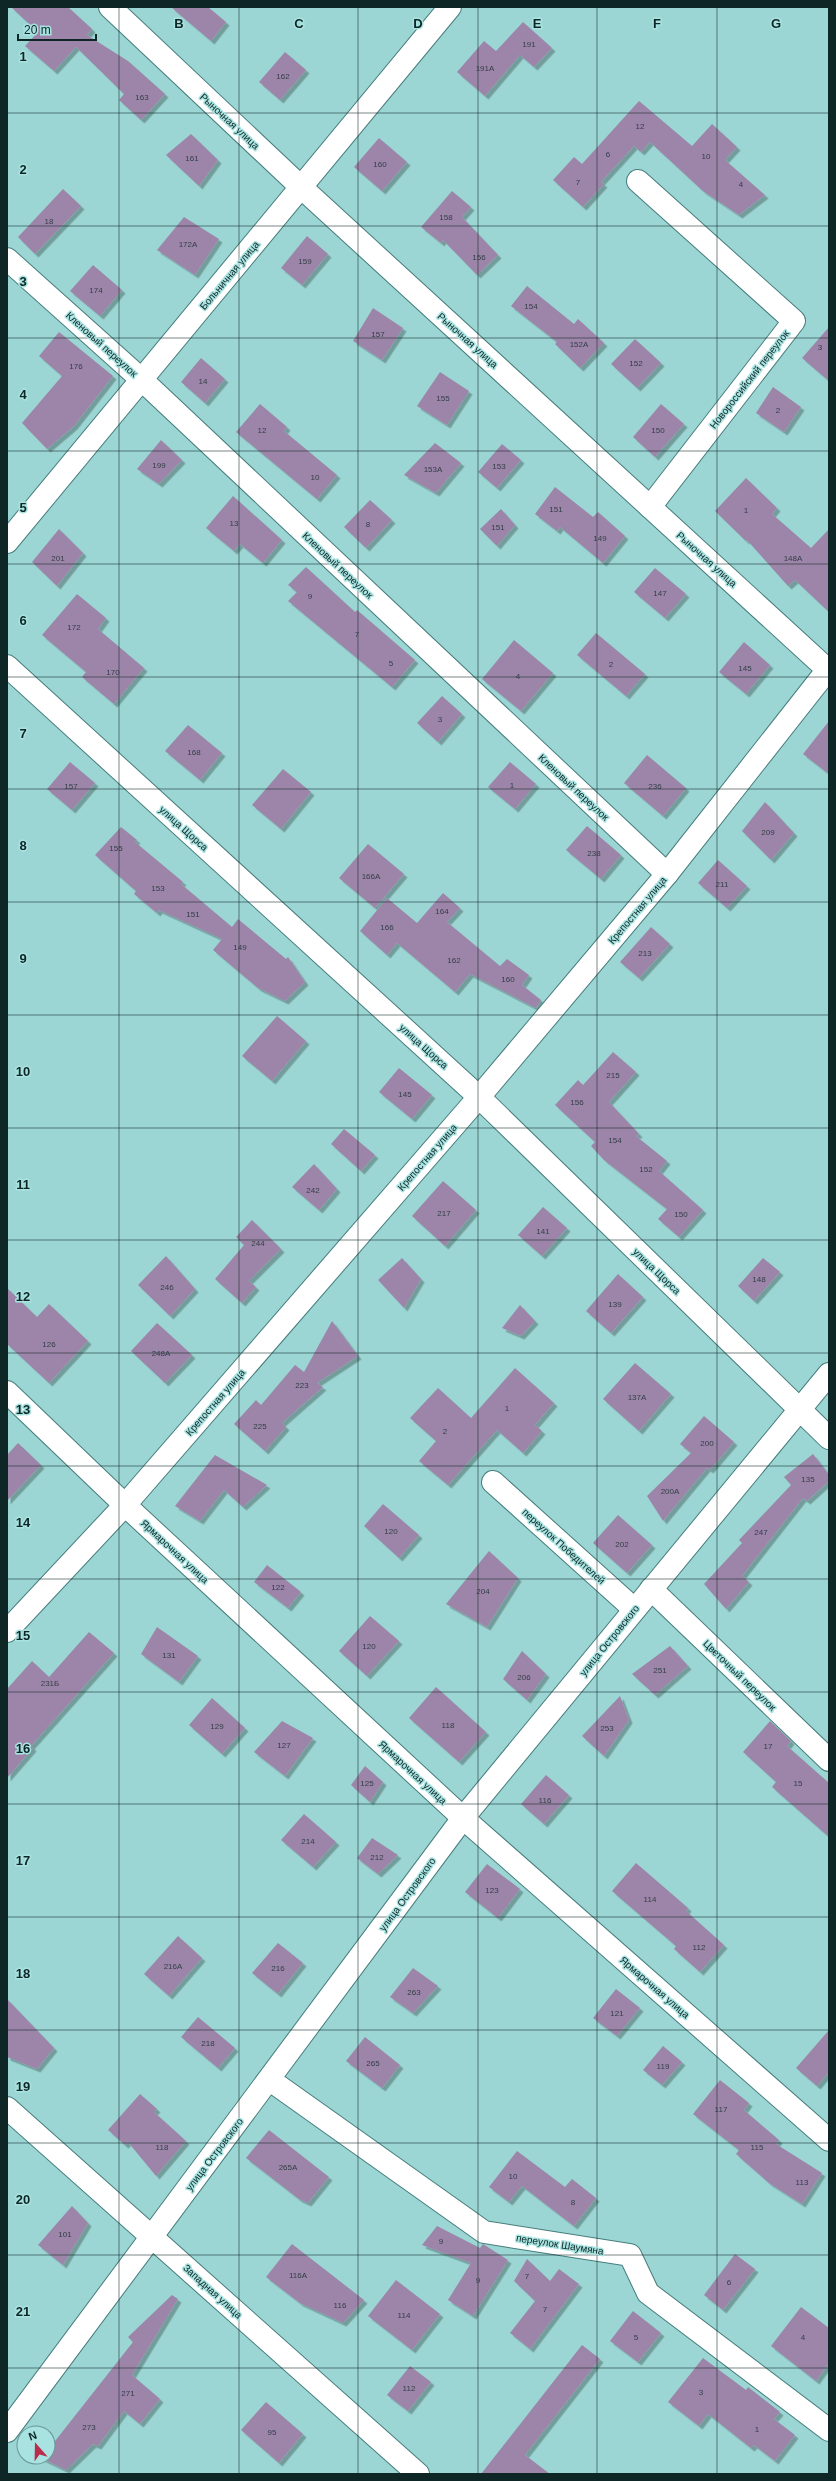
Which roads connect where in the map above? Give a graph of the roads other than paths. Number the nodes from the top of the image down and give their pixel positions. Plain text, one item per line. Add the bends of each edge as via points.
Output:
1 (110, 7) edge
2 (450, 7) edge
3 (638, 181) dead end
4 (302, 188) junction
5 (7, 259) edge
6 (142, 380) junction
7 (650, 507) junction
8 (7, 542) edge
9 (7, 666) edge
10 (829, 669) edge
11 (667, 874) junction
12 (480, 1096) junction
13 (829, 1374) edge
14 (7, 1392) edge
15 (798, 1409) junction
16 (829, 1438) edge
17 (493, 1482) dead end
18 (126, 1505) junction
19 (651, 1589) junction
20 (634, 1609) junction
21 (7, 1631) edge
22 (829, 1760) edge
23 (463, 1818) junction
24 (270, 2080) junction
25 (7, 2108) edge
26 (829, 2140) edge
27 (153, 2237) junction
28 (7, 2430) edge
29 (829, 2430) edge
30 (418, 2474) edge

1 - 4 street, Рыночная улица
2 - 4 street, Больничная улица
3 - 7 street, Новороссийский переулок via 794,321
4 - 6 street, Больничная улица
4 - 7 street, Рыночная улица
5 - 6 street, Кленовый переулок
6 - 8 street, Больничная улица
6 - 11 street, Кленовый переулок
7 - 10 street, Рыночная улица
9 - 12 street, улица Щорса
10 - 11 street, Крепостная улица
11 - 12 street, Крепостная улица
12 - 15 street, улица Щорса
12 - 18 street, Крепостная улица
13 - 15 street, улица Островского
14 - 18 street, Ярмарочная улица
15 - 16 street, улица Щорса
15 - 19 street, улица Островского
17 - 20 street, переулок Победителей
18 - 21 street, Крепостная улица
18 - 23 street, Ярмарочная улица
19 - 20 street, улица Островского
19 - 22 street, Цветочный переулок
20 - 23 street, улица Островского
23 - 24 street, улица Островского
23 - 26 street, Ярмарочная улица
24 - 27 street, улица Островского
24 - 29 street, переулок Шаумяна via 484,2232 630,2255 648,2293
25 - 27 street, Западная улица
27 - 28 street, улица Островского
27 - 30 street, Западная улица

